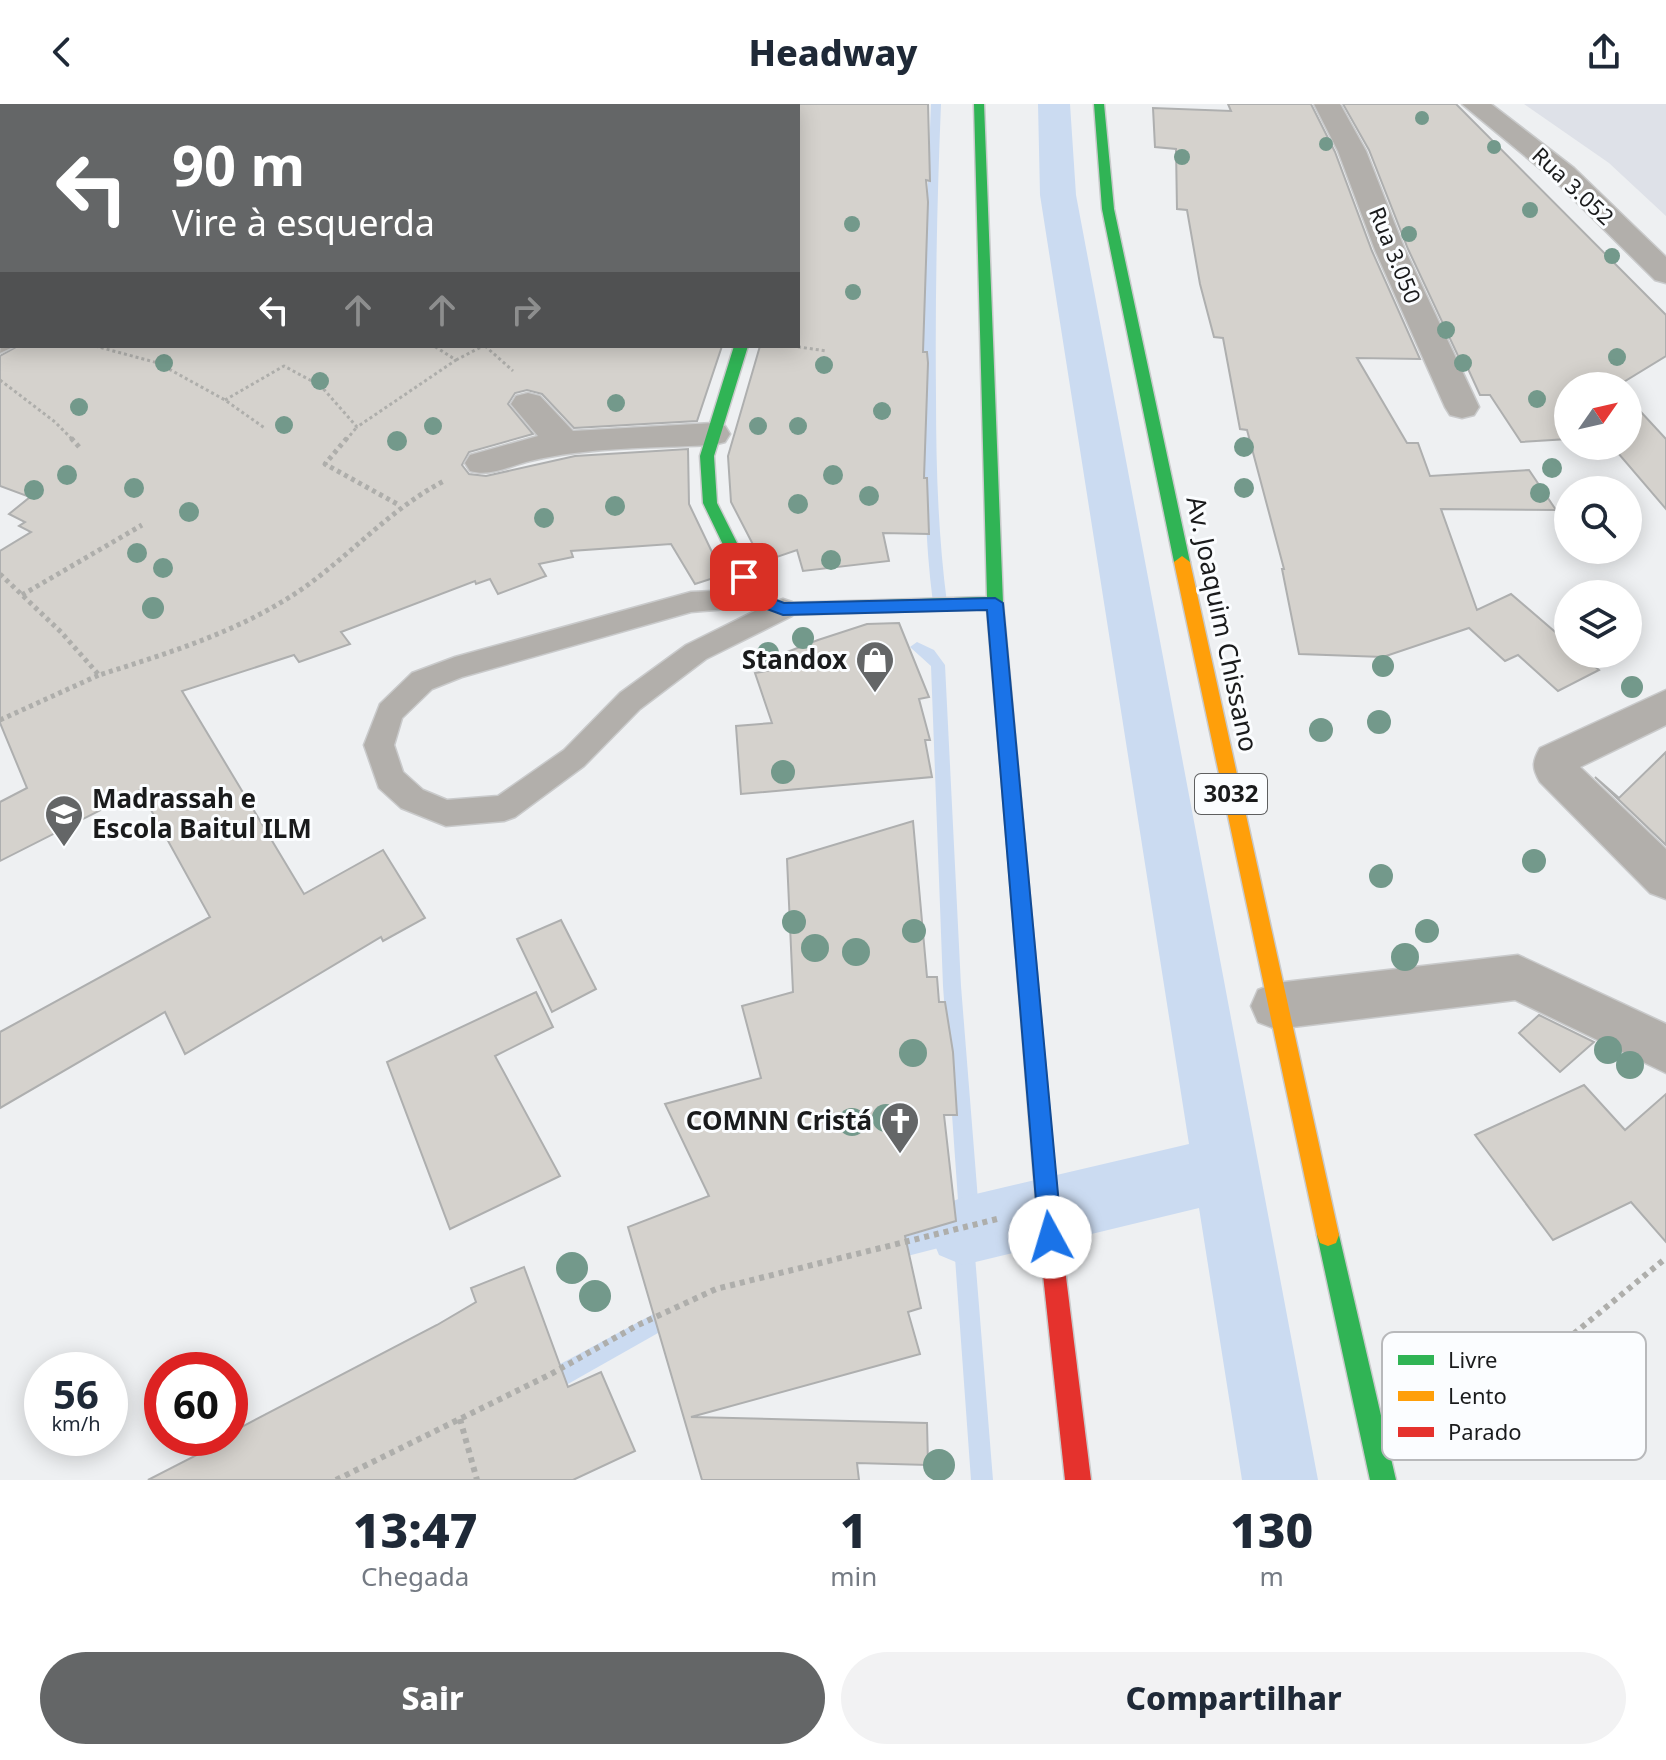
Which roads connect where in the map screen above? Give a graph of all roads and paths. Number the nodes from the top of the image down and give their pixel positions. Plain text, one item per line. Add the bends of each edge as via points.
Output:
1 (979, 104) edge
2 (1099, 104) edge
3 (1327, 104) edge
4 (1475, 104) edge
5 (1666, 274) edge
6 (800, 347) edge
7 (102, 348) edge
8 (437, 348) edge
9 (479, 348) edge
10 (740, 348) edge
11 (827, 351) dead end
12 (456, 360) junction
13 (0, 380) edge
14 (225, 400) junction
15 (528, 404) dead end
16 (1462, 407) dead end
17 (357, 427) junction
18 (266, 429) dead end
19 (713, 434) junction
20 (566, 445) junction
21 (81, 449) dead end
22 (483, 463) joint
23 (399, 505) junction
24 (142, 525) dead end
25 (0, 574) edge
26 (22, 595) junction
27 (757, 599) junction
28 (995, 603) junction
29 (783, 609) junction
30 (99, 675) junction
31 (1666, 706) edge
32 (0, 720) edge
33 (1666, 879) edge
34 (1276, 1006) junction
35 (1666, 1049) edge
36 (1047, 1207) junction
37 (1666, 1258) edge
38 (1576, 1332) edge
39 (460, 1419) junction
40 (336, 1480) edge
41 (477, 1480) edge
42 (1078, 1480) edge
43 (1383, 1480) edge

1 - 28 main road
2 - 34 main road, Av. Joaquim Chissano / 3032 via 1108,209
3 - 16 street, Rua 3.050
4 - 5 street, Rua 3.052 via 1564,174
6 - 11 path
7 - 14 path via 158,363
8 - 12 path
9 - 12 path
10 - 19 main road
12 - 17 path
13 - 21 path
14 - 17 path via 284,366 321,386
14 - 18 path
15 - 20 street
17 - 23 path via 325,464
19 - 20 street
19 - 27 main road via 707,456 710,503
20 - 22 street
22 - 23 path
23 - 30 path via 326,571 275,605 221,634
24 - 26 path
25 - 26 path
26 - 30 path
27 - 29 main road
27 - 29 lane via 691,602 422,681 390,712 379,745 390,779 412,799 446,813 504,808 574,758 630,701 696,652
28 - 29 main road
28 - 36 main road
30 - 32 path
31 - 33 street via 1553,764
34 - 35 street via 1518,977
34 - 43 main road, Av. Joaquim Chissano / 3032
36 - 39 path via 716,1289
36 - 42 main road
37 - 38 path
39 - 40 path
39 - 41 path

